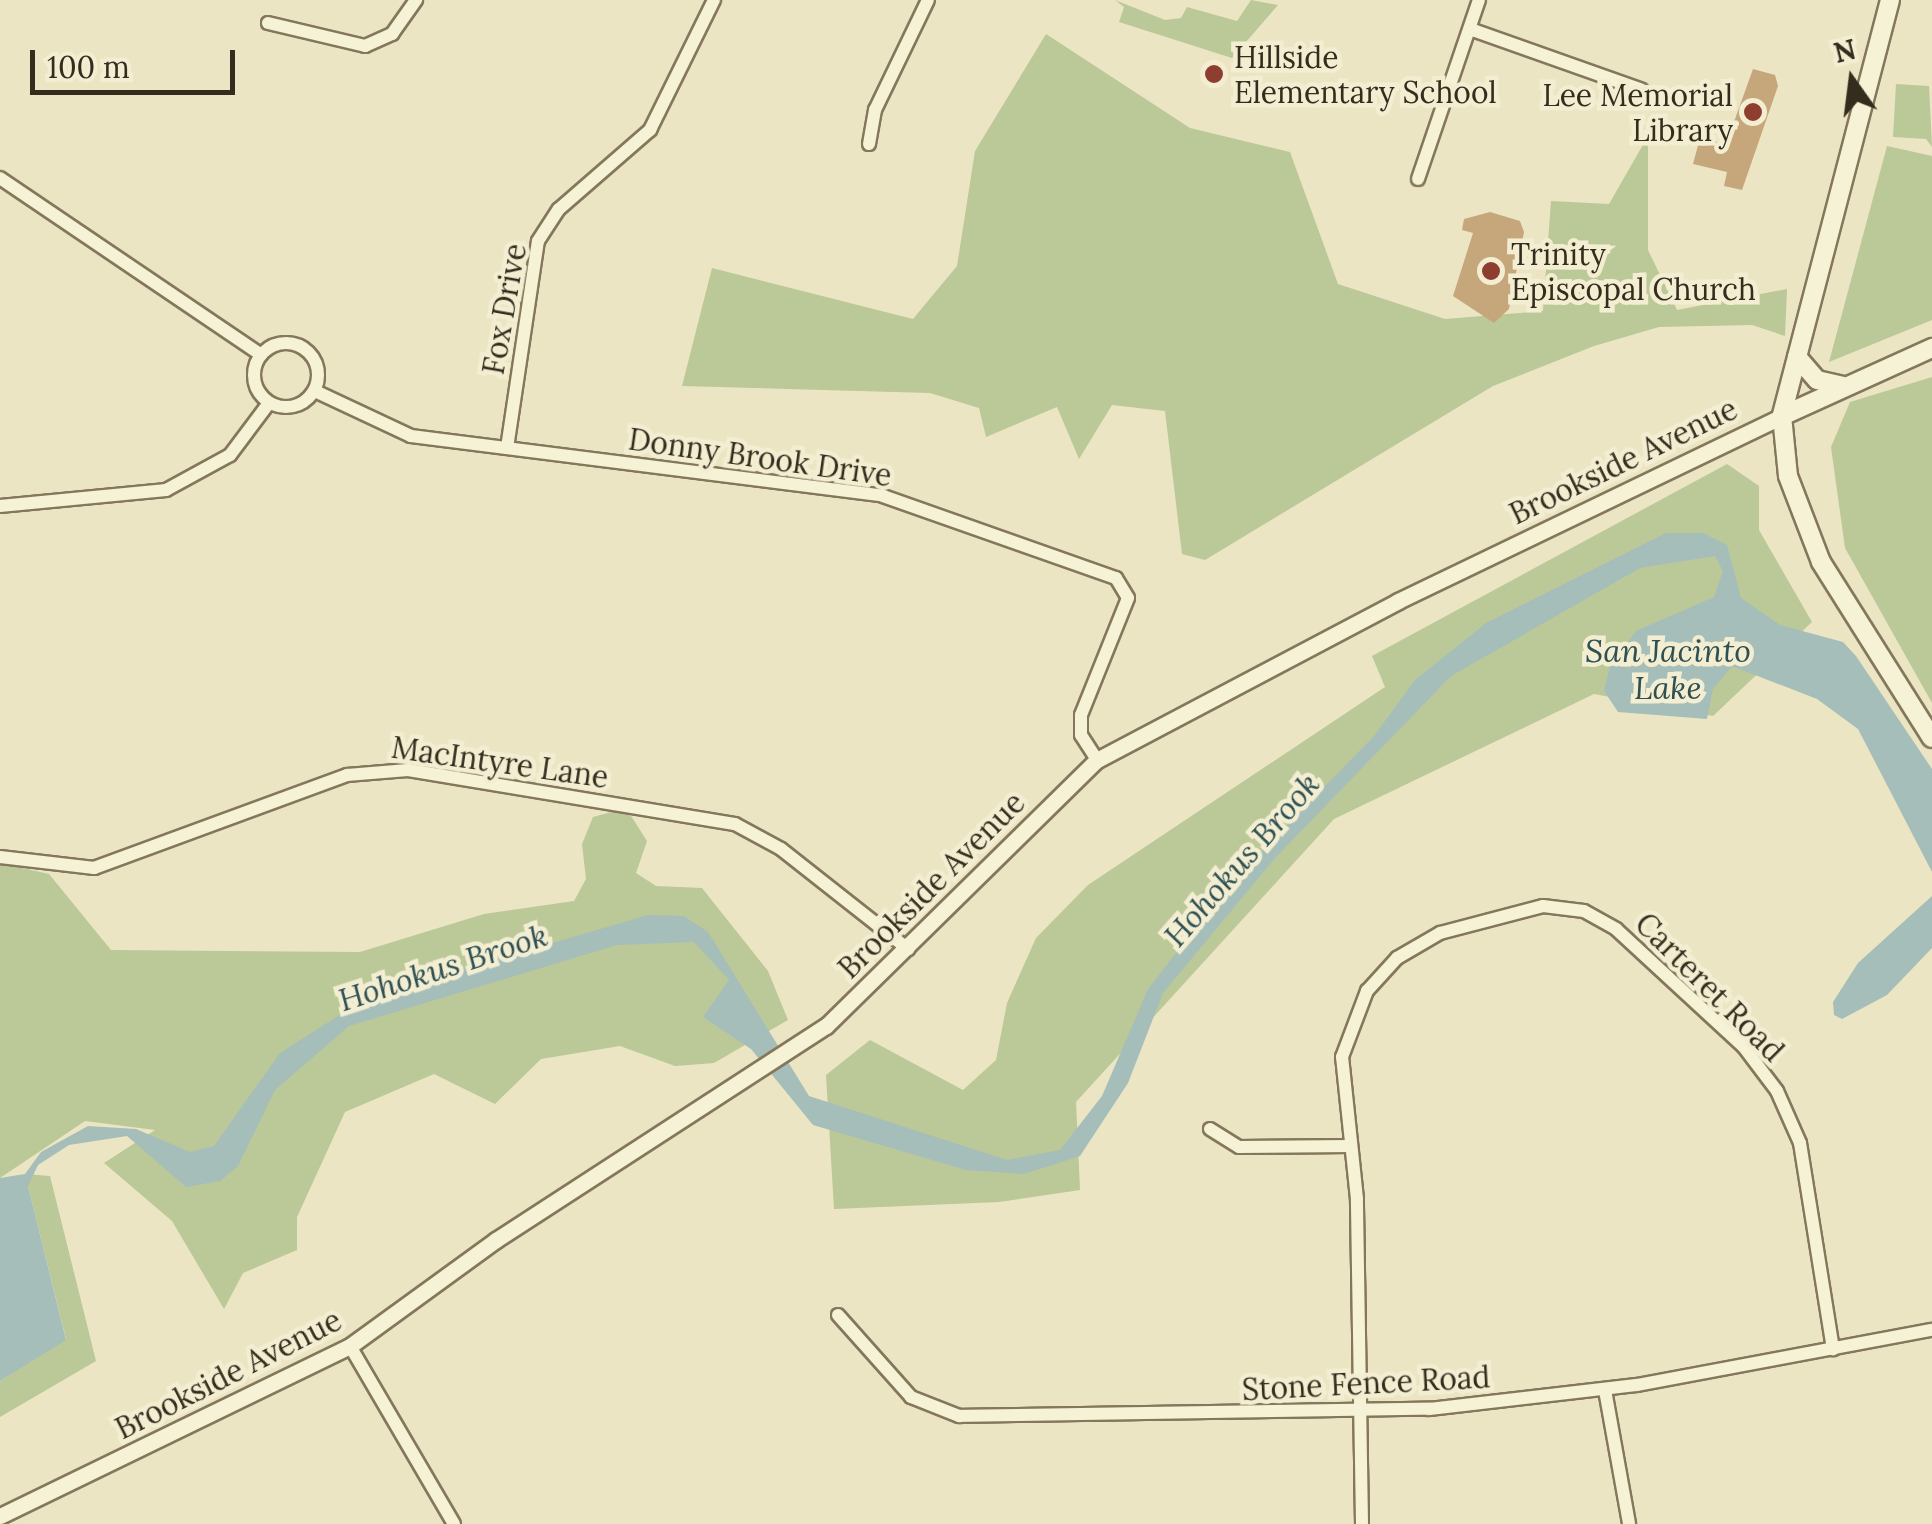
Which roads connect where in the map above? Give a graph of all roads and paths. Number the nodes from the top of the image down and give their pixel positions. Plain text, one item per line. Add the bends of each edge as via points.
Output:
1 (416, 0) edge
2 (714, 0) edge
3 (928, 0) edge
4 (1479, 0) edge
5 (1890, 0) edge
6 (268, 23) dead end
7 (1470, 29) junction
8 (1642, 90) dead end
9 (869, 144) dead end
10 (0, 178) edge
11 (1418, 180) dead end
12 (1932, 348) edge
13 (261, 355) junction
14 (1798, 356) junction
15 (1842, 386) junction
16 (315, 391) junction
17 (268, 403) junction
18 (1782, 416) junction
19 (507, 448) junction
20 (0, 506) edge
21 (1932, 738) edge
22 (1098, 760) junction
23 (0, 857) edge
24 (908, 949) junction
25 (1210, 1129) dead end
26 (1351, 1146) junction
27 (838, 1315) dead end
28 (1932, 1330) edge
29 (350, 1346) junction
30 (1833, 1349) junction
31 (1605, 1390) junction
32 (1360, 1413) junction
33 (0, 1516) edge
34 (454, 1524) edge
35 (1362, 1524) edge
36 (1629, 1524) edge

1 - 6 street via 392,34 365,46
2 - 19 street, Fox Drive via 650,130 559,209 538,240
3 - 9 street via 875,110
4 - 7 street
5 - 14 main road
7 - 8 street
7 - 11 street
10 - 13 street
12 - 15 main road, Brookside Avenue
13 - 16 street via 278,344 300,346 315,360
13 - 17 street via 254,375
14 - 15 main road via 1818,380
14 - 18 main road
15 - 18 main road, Brookside Avenue
16 - 17 street via 299,405
16 - 19 street, Donny Brook Drive via 396,432
17 - 20 street via 230,454 166,490
18 - 21 main road via 1788,476 1821,562
18 - 22 street, Brookside Avenue via 1398,600
19 - 22 street, Donny Brook Drive via 883,496 1116,578 1128,598 1081,715 1081,735
22 - 24 street, Brookside Avenue
23 - 24 street, MacIntyre Lane via 94,868 347,775 408,770 735,824 782,849
24 - 29 street, Brookside Avenue via 849,1008 496,1240
25 - 26 street via 1239,1147
26 - 30 street, Carteret Road via 1342,1057 1356,1009 1382,972 1440,933 1543,906 1584,911 1616,928 1743,1046 1777,1091 1808,1172
26 - 32 street, Carteret Road
27 - 32 street, Stone Fence Road via 911,1398 944,1414
28 - 30 street, Stone Fence Road
29 - 33 street, Brookside Avenue
29 - 34 street
30 - 31 street, Stone Fence Road
31 - 32 street, Stone Fence Road
31 - 36 street
32 - 35 street, Carteret Road

